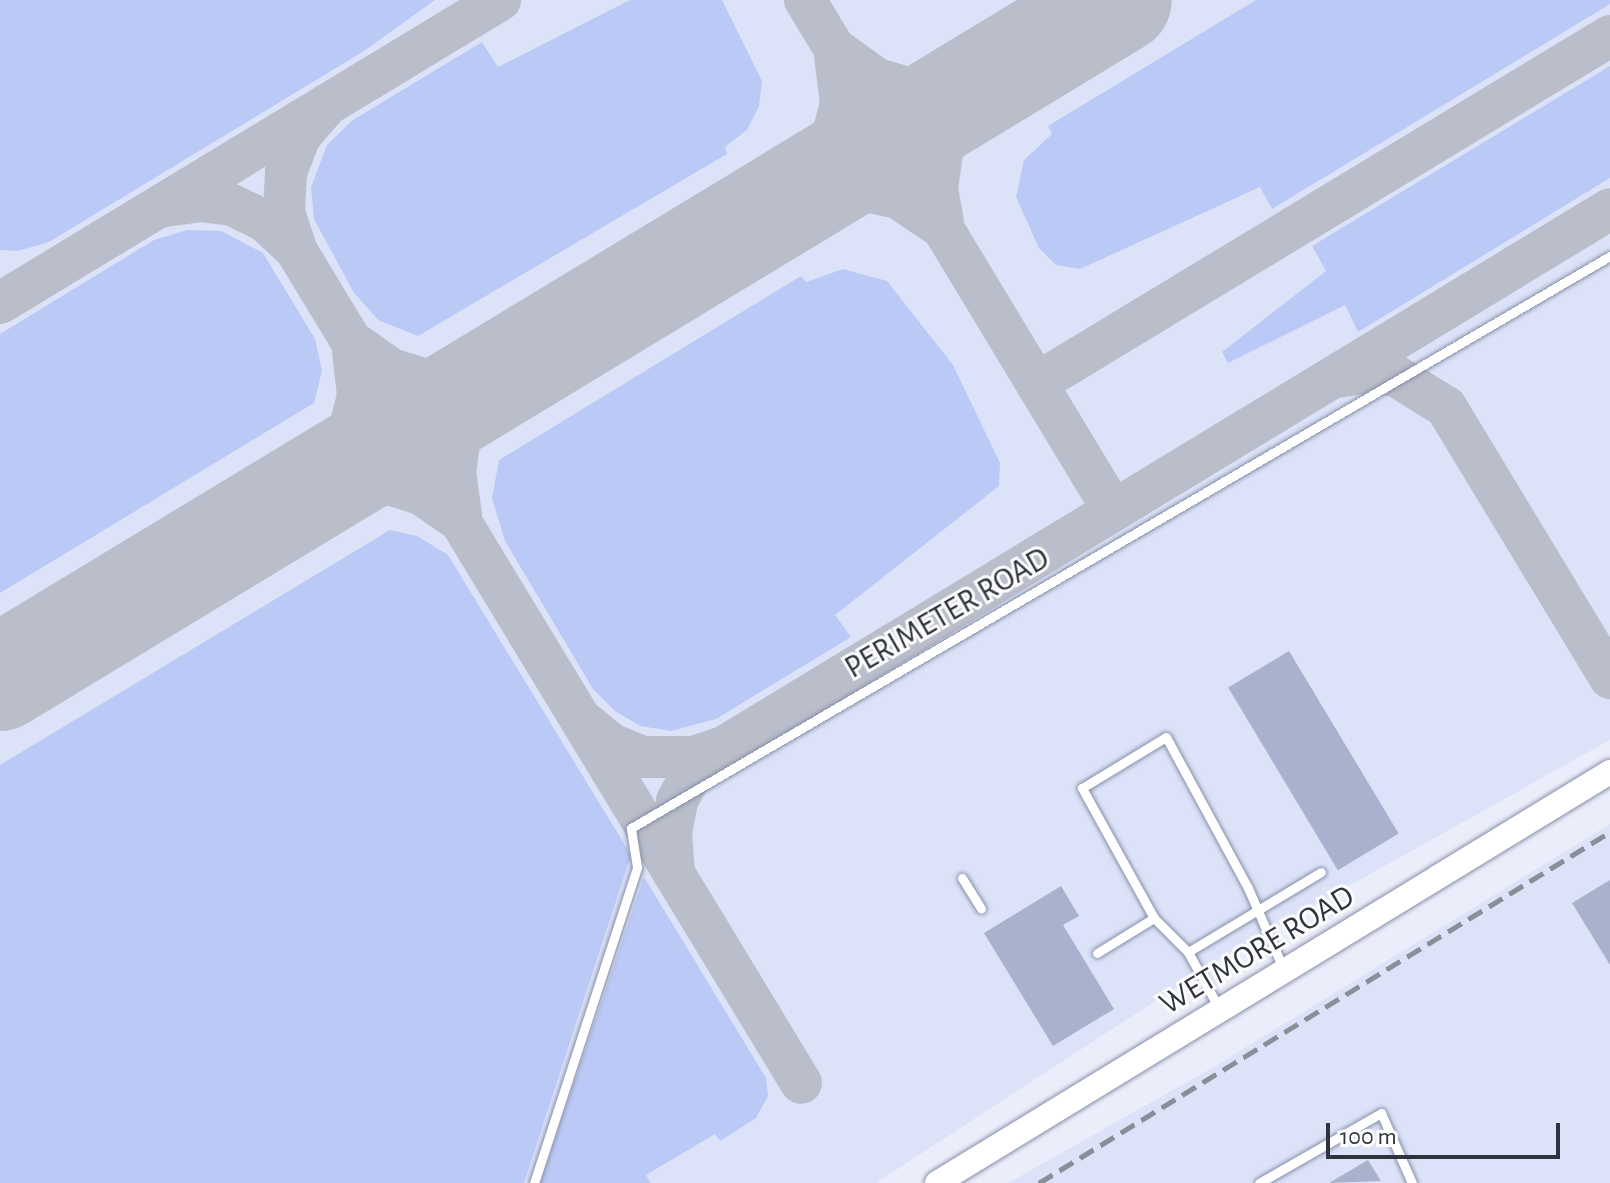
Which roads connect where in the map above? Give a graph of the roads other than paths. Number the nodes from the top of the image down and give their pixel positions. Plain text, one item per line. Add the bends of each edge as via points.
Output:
1 (1610, 256) edge
2 (1610, 772) edge
3 (1321, 872) dead end
4 (962, 878) dead end
5 (981, 909) dead end
6 (1256, 910) junction
7 (1154, 918) junction
8 (1188, 952) junction
9 (1097, 953) dead end
10 (1284, 970) junction
11 (1220, 1010) junction
12 (534, 1183) edge
13 (937, 1183) edge
14 (1259, 1183) edge
15 (1412, 1183) edge

1 - 12 lane, PERIMETER ROAD via 631,828 637,867
2 - 10 main road, WETMORE ROAD
3 - 6 lane
4 - 5 lane
6 - 7 lane via 1166,737 1082,788
6 - 8 lane
6 - 10 lane
7 - 8 lane
7 - 9 lane
8 - 11 lane
10 - 11 main road, WETMORE ROAD
11 - 13 main road, WETMORE ROAD
14 - 15 lane via 1381,1113

